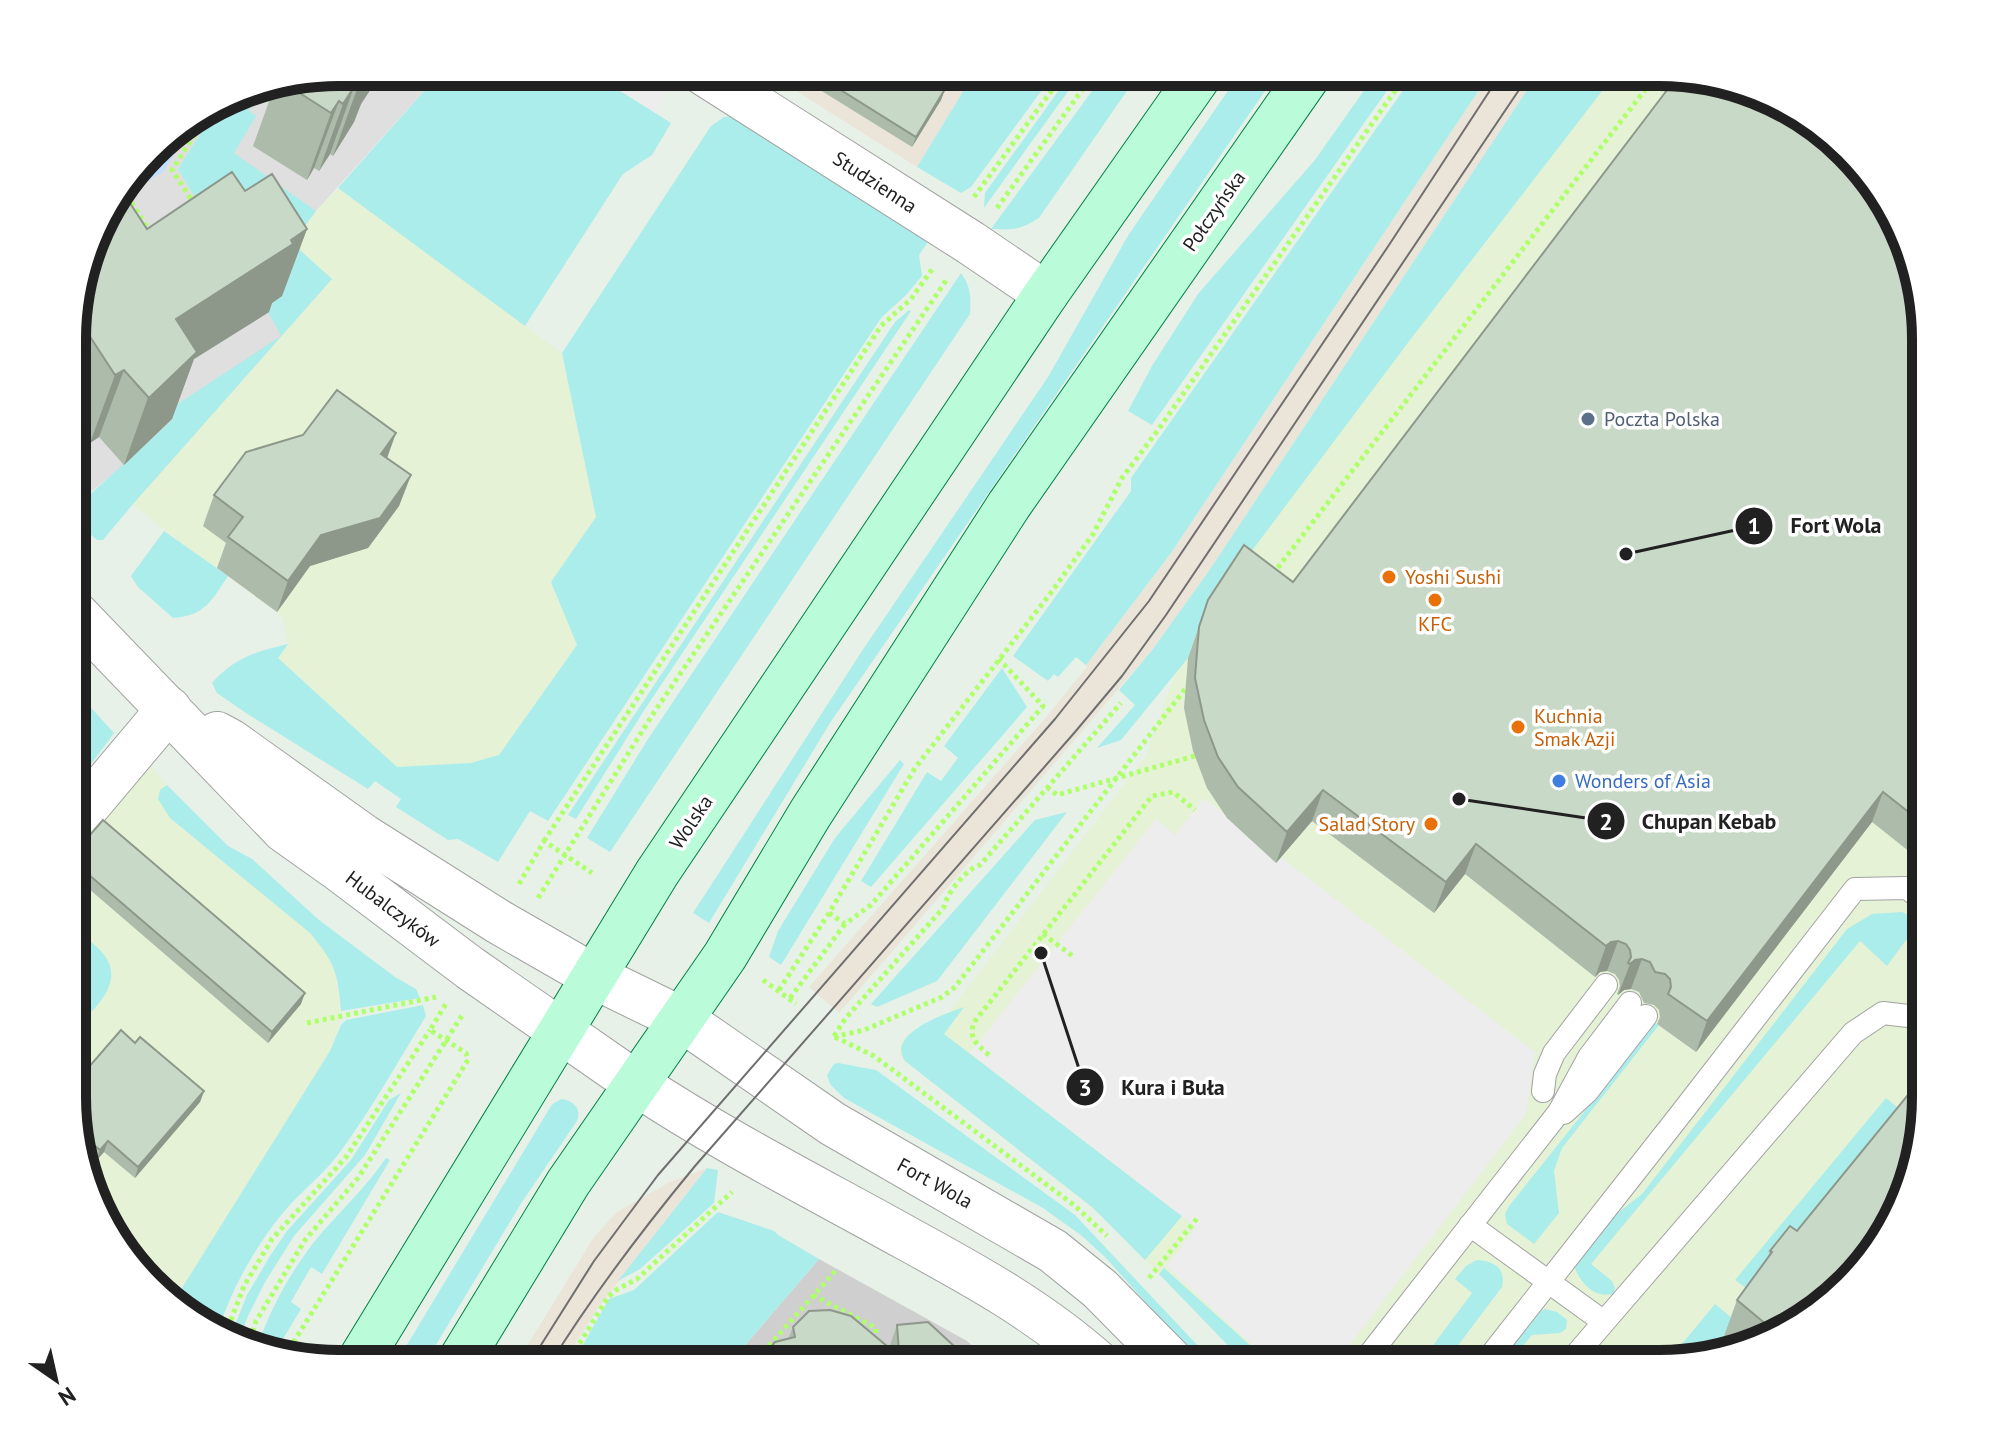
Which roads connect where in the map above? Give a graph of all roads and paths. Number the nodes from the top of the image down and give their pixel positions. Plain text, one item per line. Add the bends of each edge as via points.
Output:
1 (722, 86) edge
2 (1056, 87) edge
3 (1085, 87) edge
4 (1192, 87) edge
5 (1301, 87) edge
6 (1398, 87) edge
7 (1647, 87) edge
8 (264, 97) edge
9 (278, 107) dead end
10 (198, 129) edge
11 (129, 199) edge
12 (201, 214) edge
13 (993, 214) dead end
14 (156, 242) edge
15 (952, 250) junction
16 (1046, 294) junction
17 (1271, 576) edge
18 (86, 625) edge
19 (999, 659) junction
20 (1194, 677) edge
21 (1121, 703) dead end
22 (169, 709) junction
23 (1201, 754) dead end
24 (1116, 778) junction
25 (1047, 787) junction
26 (87, 807) edge
27 (1195, 810) dead end
28 (544, 841) junction
29 (565, 856) junction
30 (592, 873) dead end
31 (519, 884) dead end
32 (1911, 891) edge
33 (539, 897) dead end
34 (829, 913) junction
35 (845, 924) junction
36 (1043, 934) junction
37 (1074, 957) dead end
38 (593, 976) junction
39 (763, 980) dead end
40 (1606, 985) dead end
41 (779, 990) junction
42 (437, 996) dead end
43 (451, 997) dead end
44 (790, 998) junction
45 (796, 1004) dead end
46 (1638, 1010) dead end
47 (463, 1014) dead end
48 (1911, 1016) edge
49 (681, 1019) junction
50 (307, 1023) dead end
51 (430, 1030) junction
52 (560, 1031) junction
53 (834, 1037) junction
54 (447, 1040) junction
55 (989, 1055) dead end
56 (637, 1084) junction
57 (1543, 1091) dead end
58 (733, 1191) dead end
59 (1199, 1216) dead end
60 (1470, 1225) junction
61 (1110, 1238) dead end
62 (1138, 1269) dead end
63 (836, 1270) dead end
64 (1148, 1279) junction
65 (1548, 1282) junction
66 (1158, 1289) dead end
67 (813, 1295) junction
68 (1604, 1322) junction
69 (229, 1325) edge
70 (252, 1334) edge
71 (292, 1345) edge
72 (366, 1349) edge
73 (467, 1349) edge
74 (576, 1349) edge
75 (766, 1349) edge
76 (876, 1349) edge
77 (1082, 1350) edge
78 (1187, 1350) edge
79 (1373, 1350) edge
80 (1495, 1350) edge
81 (1580, 1350) edge

1 - 15 street, Studzienna
2 - 15 path
3 - 13 path
4 - 16 main road
5 - 49 main road, Połczyńska via 1001,519
6 - 19 path via 1122,478 1093,534
7 - 17 path
8 - 9 path
10 - 12 path via 172,170
11 - 14 path
15 - 16 street, Studzienna
15 - 28 path via 881,326
15 - 29 path
16 - 38 main road, Wolska
18 - 22 street, Hubalczyków
19 - 34 path via 915,768
19 - 35 path via 1043,706 871,905
20 - 24 path
21 - 25 path
22 - 26 street
22 - 38 street, Hubalczyków via 230,741 363,836
22 - 52 street, Hubalczyków via 284,830
23 - 24 path
24 - 25 path via 1057,795
24 - 53 path via 955,987 864,1030
25 - 53 path via 945,898 944,907
27 - 36 path via 1173,792 1152,796
28 - 29 path
28 - 31 path
29 - 30 path
29 - 33 path
32 - 65 lane via 1855,889
34 - 35 path
34 - 41 path
35 - 44 path
36 - 37 path
36 - 55 path via 973,1025 974,1040
38 - 49 street, Hubalczyków
38 - 52 main road, Wolska
39 - 41 path
40 - 57 lane via 1554,1053
41 - 44 path
42 - 50 path
43 - 51 path
44 - 45 path
46 - 60 lane via 1587,1092 1546,1130
47 - 54 path
48 - 68 lane via 1883,1013 1853,1033
49 - 56 main road
49 - 78 street, Fort Wola via 833,1124 1062,1257 1111,1299
51 - 54 path
51 - 69 path via 346,1157 272,1239
52 - 56 street, Hubalczyków
52 - 72 main road, Wolska
53 - 61 path via 874,1056 1074,1205
54 - 70 path via 358,1178 305,1240
54 - 71 path via 468,1060
56 - 73 main road via 568,1183
56 - 77 street via 993,1286
58 - 74 path via 637,1279 608,1297
59 - 64 path
60 - 65 lane
60 - 79 lane
62 - 64 path
63 - 67 path
64 - 66 path
65 - 68 lane
65 - 80 lane
67 - 75 path
67 - 76 path via 876,1328
68 - 81 lane

